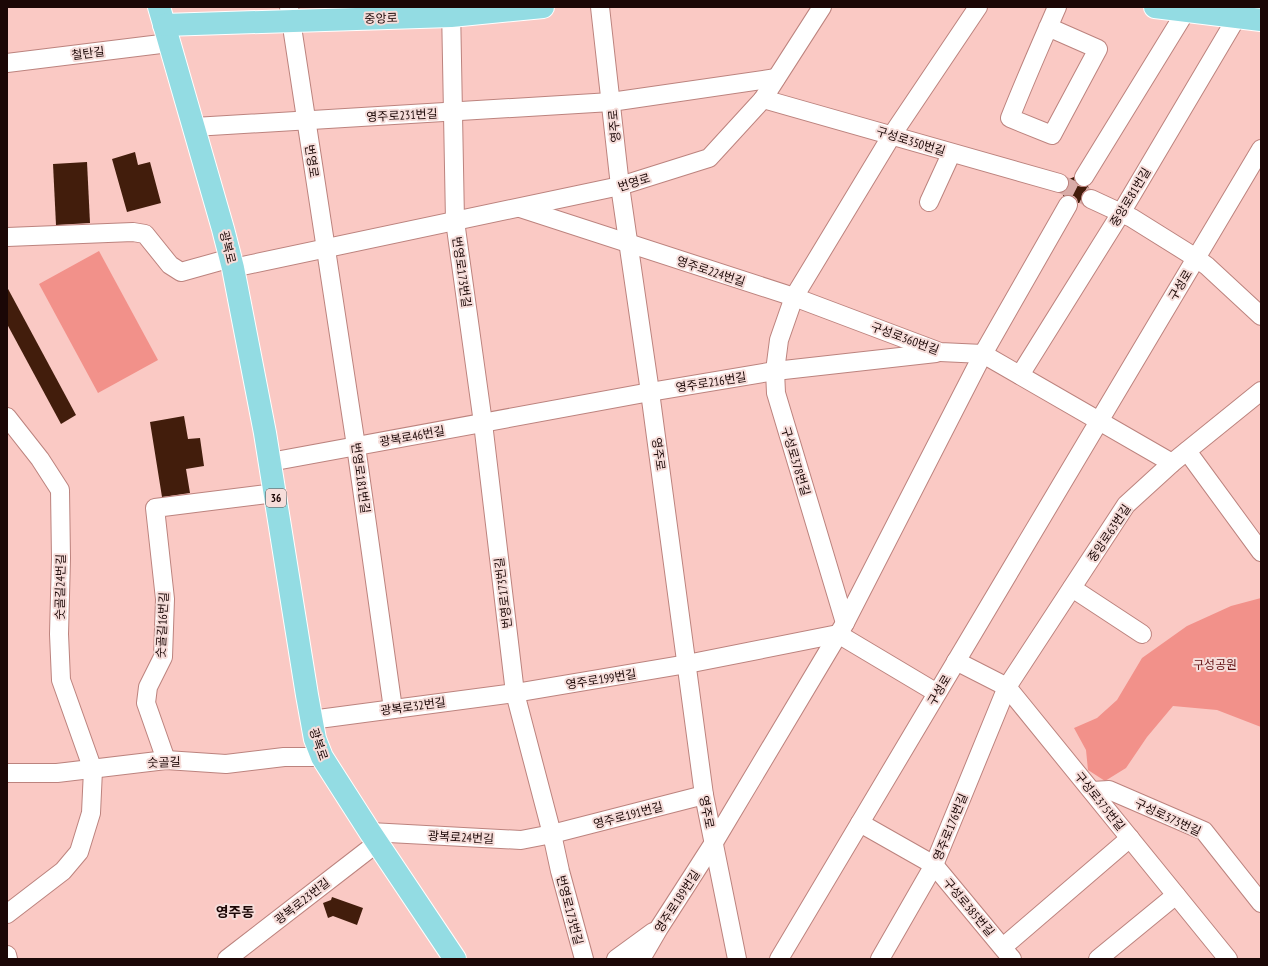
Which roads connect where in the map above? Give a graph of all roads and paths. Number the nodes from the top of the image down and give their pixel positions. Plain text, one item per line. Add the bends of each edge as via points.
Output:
1 (543, 7) edge
2 (600, 7) edge
3 (822, 7) edge
4 (978, 7) edge
5 (1057, 7) edge
6 (1155, 7) edge
7 (1185, 9) edge
8 (451, 12) edge
9 (290, 14) edge
10 (1237, 17) junction
11 (1261, 20) edge
12 (164, 25) edge
13 (1048, 27) junction
14 (7, 63) edge
15 (776, 78) junction
16 (763, 99) junction
17 (611, 102) junction
18 (454, 112) junction
19 (306, 120) junction
20 (194, 127) junction
21 (892, 135) junction
22 (1261, 149) edge
23 (951, 154) junction
24 (1084, 177) dead end
25 (1059, 183) tunnel mouth
26 (620, 186) junction
27 (1091, 199) tunnel mouth
28 (929, 202) dead end
29 (1068, 204) dead end
30 (520, 208) junction
31 (1121, 213) junction
32 (455, 221) junction
33 (7, 237) edge
34 (628, 244) junction
35 (326, 248) junction
36 (1196, 258) junction
37 (232, 263) junction
38 (794, 297) junction
39 (1261, 316) edge
40 (940, 352) junction
41 (982, 354) junction
42 (775, 371) junction
43 (1020, 375) junction
44 (1261, 391) edge
45 (650, 392) junction
46 (7, 417) edge
47 (1099, 421) junction
48 (483, 423) junction
49 (356, 446) junction
50 (1187, 451) junction
51 (270, 462) junction
52 (1172, 463) junction
53 (275, 493) junction
54 (1261, 552) edge
55 (1072, 588) junction
56 (842, 628) junction
57 (1142, 634) dead end
58 (956, 661) junction
59 (686, 664) junction
60 (1007, 688) junction
61 (515, 693) junction
62 (937, 693) junction
63 (393, 709) junction
64 (312, 720) junction
65 (322, 757) junction
66 (166, 760) junction
67 (93, 770) junction
68 (7, 773) edge
69 (1092, 792) junction
70 (704, 795) junction
71 (860, 823) junction
72 (552, 834) junction
73 (374, 838) junction
74 (1130, 838) junction
75 (713, 844) junction
76 (934, 866) junction
77 (1176, 895) junction
78 (1261, 903) edge
79 (7, 914) edge
80 (659, 928) junction
81 (1008, 953) edge
82 (7, 955) edge
83 (8, 959) edge
84 (227, 959) edge
85 (455, 959) edge
86 (584, 959) edge
87 (616, 959) edge
88 (641, 959) edge
89 (737, 959) edge
90 (779, 959) edge
91 (880, 959) edge
92 (1098, 959) edge
93 (1228, 959) edge

1 - 8 main road, 중앙로
2 - 17 street, 영주로
3 - 15 street, 번영로
4 - 21 street, 구성로378번길
5 - 13 street
6 - 7 main road
7 - 10 main road
7 - 24 street
8 - 9 main road, 중앙로
8 - 18 street
9 - 12 main road, 중앙로
9 - 19 street
10 - 11 main road
10 - 31 street, 중앙로81번길
12 - 14 street, 철탄길
12 - 20 main road, 광복로 / 36
13 - 13 street via 1010,118 1052,135 1098,49
15 - 16 street, 번영로
15 - 17 street, 영주로
16 - 21 street, 구성로350번길
16 - 26 street, 번영로 via 710,158
17 - 18 street, 영주로231번길
17 - 26 street, 영주로
18 - 19 street, 영주로231번길
18 - 32 street
19 - 20 street, 영주로231번길
19 - 35 street, 번영로
20 - 37 main road, 광복로 / 36
21 - 23 street, 구성로350번길
21 - 38 street, 구성로378번길
22 - 36 street, 구성로
23 - 25 street, 구성로350번길
23 - 28 street
26 - 30 street, 번영로
26 - 34 street, 영주로
27 - 31 street
29 - 41 street, 영주로189번길
30 - 32 street, 번영로
30 - 34 street
31 - 36 street
31 - 43 street, 중앙로81번길
32 - 35 street, 번영로
32 - 48 street, 번영로173번길
33 - 37 street, 번영로 via 133,232 145,234 170,265 181,272
34 - 38 street, 영주로224번길
34 - 45 street, 영주로
35 - 37 street, 번영로
35 - 49 street, 번영로181번길
36 - 39 street
36 - 47 street, 구성로
37 - 51 main road, 광복로 / 36
38 - 40 street, 구성로360번길
38 - 42 street, 구성로378번길 via 779,340
40 - 41 street, 구성로360번길
40 - 42 street, 영주로216번길
41 - 43 street, 구성로360번길
41 - 56 street, 영주로189번길
42 - 45 street, 영주로216번길
42 - 56 street, 구성로378번길 via 776,393
43 - 47 street, 구성로360번길
44 - 50 street, 중앙로63번길
45 - 48 street, 영주로216번길
45 - 59 street, 영주로
46 - 67 street, 숫골길24번길 via 40,459 60,490 61,680
47 - 52 street
47 - 58 street, 구성로
48 - 49 street, 광복로46번길
48 - 61 street, 번영로173번길
49 - 51 street, 광복로46번길
49 - 63 street, 번영로181번길
50 - 52 street, 중앙로63번길
50 - 54 street
51 - 53 main road, 광복로 / 36
52 - 55 street, 중앙로63번길 via 1126,505
53 - 64 main road, 광복로 / 36
53 - 66 street, 숫골길16번길 via 155,508 165,599 163,657 148,687 146,703
55 - 57 street
55 - 60 street, 중앙로63번길
56 - 59 street
56 - 62 street
56 - 75 street, 영주로189번길
58 - 60 street, 구성로375번길
58 - 62 street, 구성로
59 - 61 street, 영주로199번길
59 - 70 street, 영주로
60 - 69 street, 구성로375번길
60 - 76 street, 영주로176번길
61 - 63 street, 광복로32번길
61 - 72 street, 번영로173번길
62 - 71 street, 구성로
63 - 64 street, 광복로32번길
64 - 65 main road, 광복로 / 36 via 315,739
65 - 66 street, 숫골길 via 284,757 226,764
65 - 73 main road, 광복로 / 36
66 - 67 street, 숫골길
67 - 68 street, 숫골길
67 - 79 street via 91,813 79,852 64,871
69 - 74 street, 구성로375번길
69 - 78 street, 구성로373번길 via 1109,790 1204,832
70 - 72 street, 영주로191번길
70 - 75 street, 영주로
71 - 76 street, 구성로385번길
71 - 90 street, 구성로
72 - 73 street, 광복로24번길 via 521,840
72 - 86 street, 번영로173번길
73 - 84 street, 광복로23번길
73 - 85 main road, 광복로 / 36
74 - 77 street, 구성로375번길
74 - 81 street
75 - 80 street, 영주로189번길
75 - 89 street, 영주로
76 - 81 street, 구성로385번길
76 - 91 street, 영주로176번길
77 - 92 street
77 - 93 street, 구성로375번길
80 - 87 street
80 - 88 street, 영주로189번길
82 - 83 street

